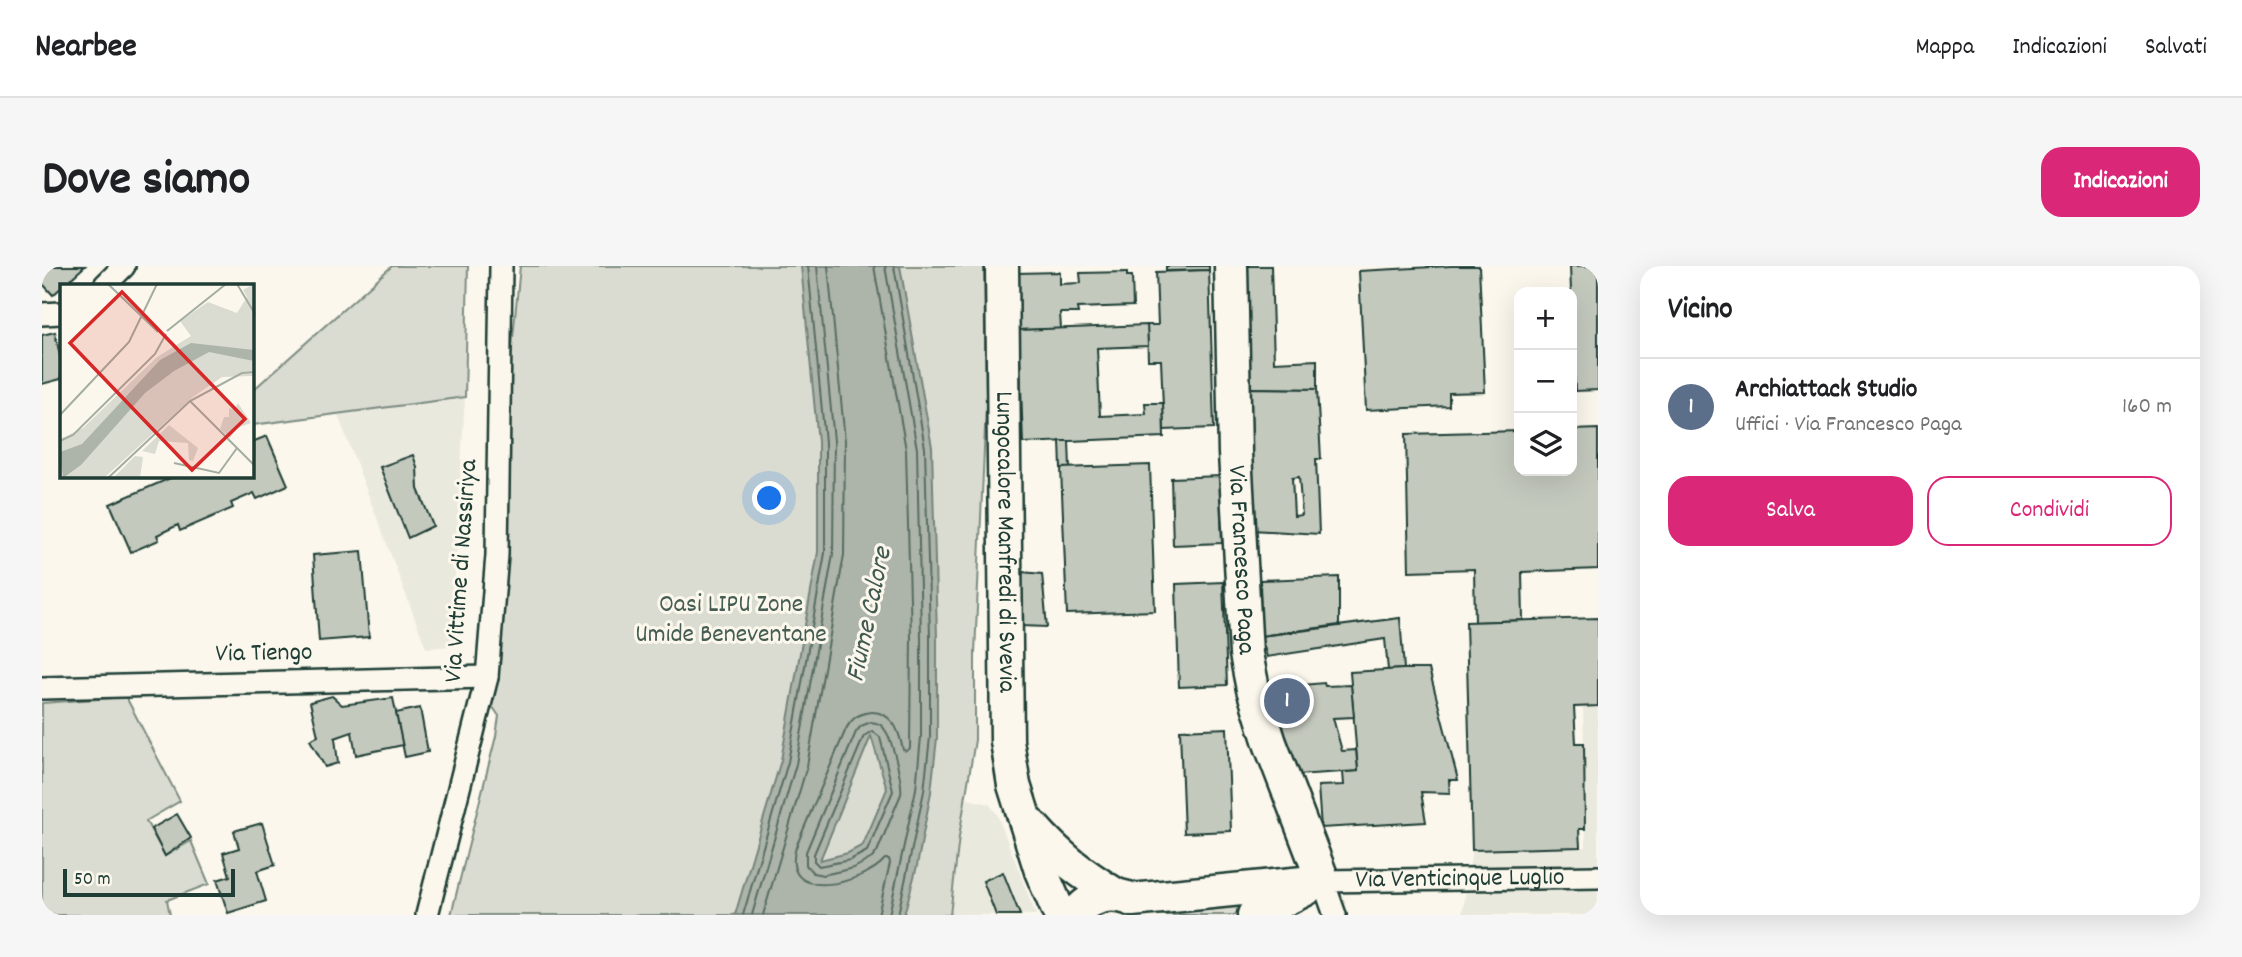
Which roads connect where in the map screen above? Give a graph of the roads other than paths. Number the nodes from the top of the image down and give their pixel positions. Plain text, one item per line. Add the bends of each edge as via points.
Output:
1 (124, 266) edge
2 (501, 266) edge
3 (1002, 266) edge
4 (1231, 266) edge
5 (105, 284) edge
6 (60, 313) edge
7 (42, 314) edge
8 (487, 677) junction
9 (42, 688) edge
10 (1024, 817) junction
11 (1598, 877) edge
12 (1323, 881) junction
13 (1132, 903) edge
14 (426, 915) edge
15 (1060, 915) edge
16 (1076, 915) edge
17 (1254, 915) edge
18 (1335, 915) edge

1 - 5 street
2 - 8 street, Via Vittime di Nassiriya via 497,555
3 - 10 street, Lungocalore Manfredi di Svevia via 1007,741
4 - 12 street, Via Francesco Paga via 1246,654 1270,743
6 - 7 street
8 - 9 street, Via Tiengo
8 - 14 street, Via Vittime di Nassiriya
10 - 13 street, Lungocalore Manfredi di Svevia via 1078,872
10 - 15 street, Lungocalore Manfredi di Svevia
11 - 12 street, Via Venticinque Luglio
12 - 13 street, Via Venticinque Luglio
12 - 17 street, Via Venticinque Luglio
12 - 18 street
13 - 16 street, Via Venticinque Luglio via 1102,896 1089,901

